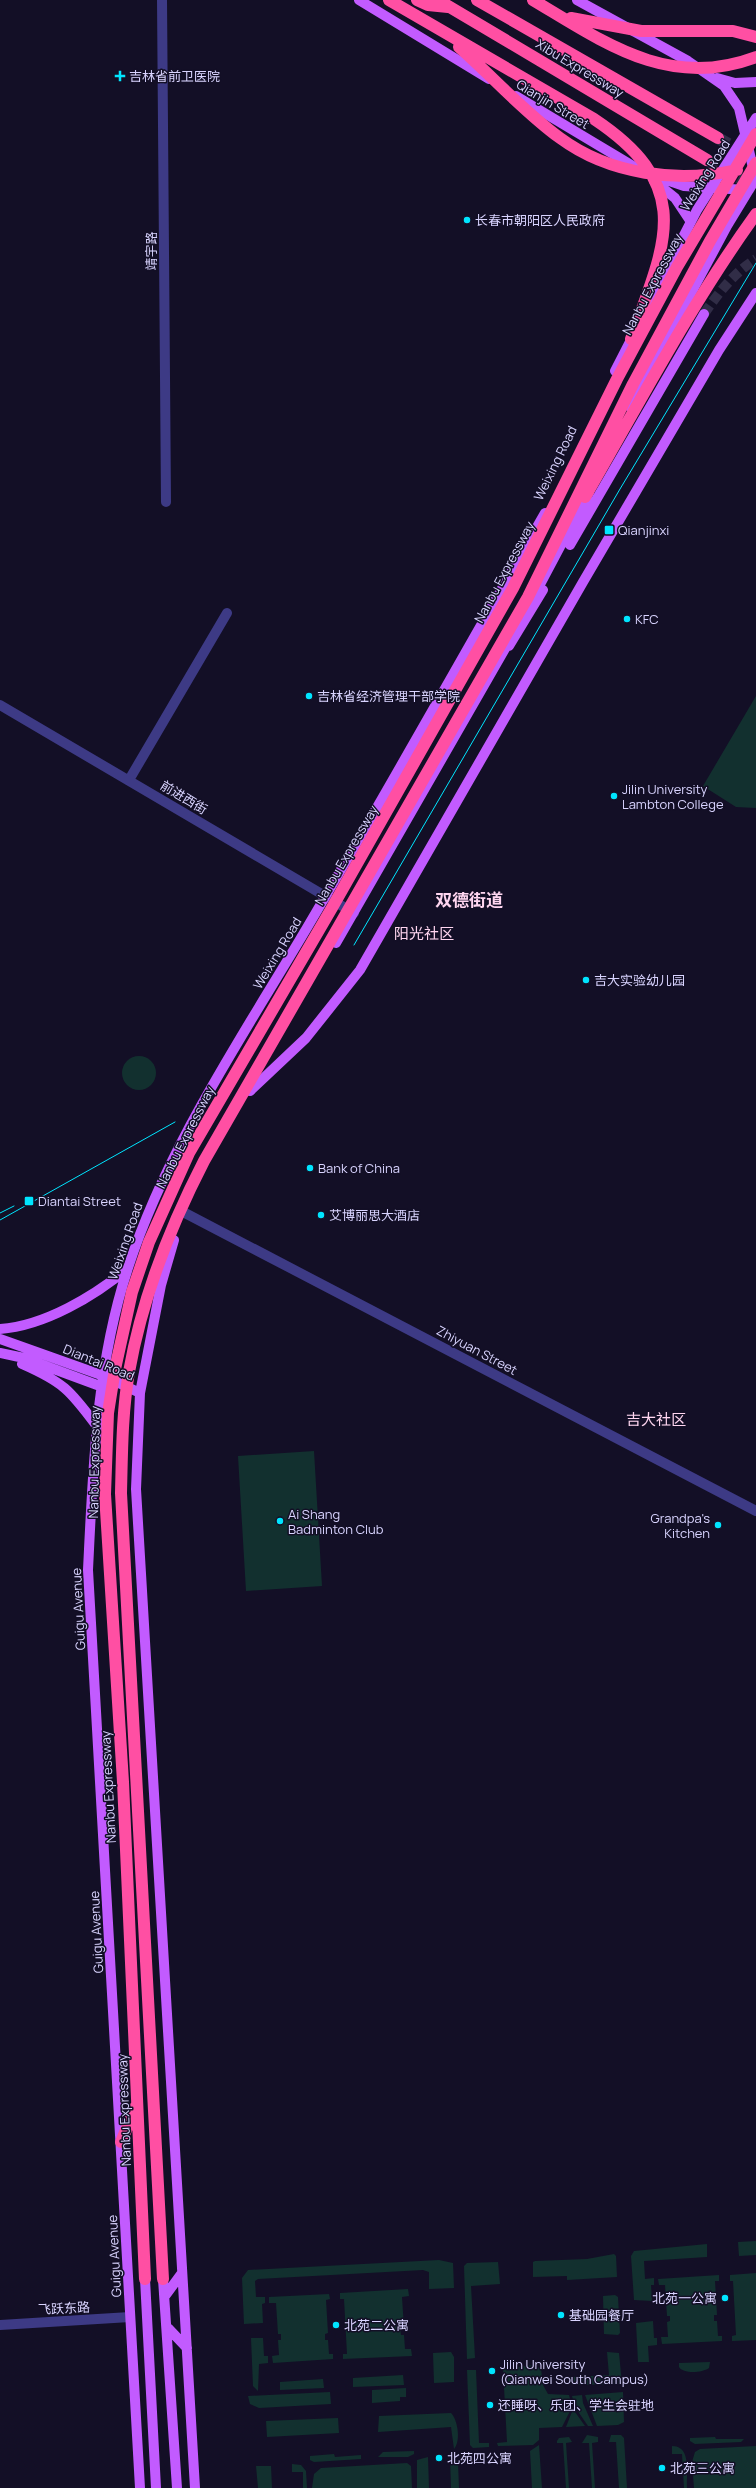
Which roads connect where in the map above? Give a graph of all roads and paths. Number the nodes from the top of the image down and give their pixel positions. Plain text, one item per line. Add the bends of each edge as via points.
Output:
1 (162, 0) edge
2 (359, 0) edge
3 (388, 0) edge
4 (417, 0) edge
5 (438, 0) edge
6 (477, 0) edge
7 (533, 0) edge
8 (577, 0) edge
9 (451, 8) junction
10 (558, 15) junction
11 (438, 29) junction
12 (756, 37) edge
13 (756, 57) edge
14 (714, 77) junction
15 (756, 82) edge
16 (756, 118) edge
17 (751, 134) edge
18 (718, 138) tunnel mouth
19 (707, 160) tunnel mouth
20 (756, 164) edge
21 (642, 170) junction
22 (756, 178) edge
23 (710, 189) junction
24 (748, 190) junction
25 (756, 214) edge
26 (691, 222) junction
27 (756, 293) edge
28 (756, 300) edge
29 (745, 311) junction
30 (704, 314) tunnel mouth
31 (617, 379) junction
32 (166, 502) dead end
33 (528, 597) junction
34 (227, 613) dead end
35 (475, 703) junction
36 (0, 705) edge
37 (129, 780) junction
38 (326, 896) junction
39 (354, 913) junction
40 (250, 1091) junction
41 (185, 1213) junction
42 (128, 1268) junction
43 (0, 1329) edge
44 (0, 1340) edge
45 (0, 1354) edge
46 (104, 1376) junction
47 (102, 1388) junction
48 (140, 1393) junction
49 (96, 1425) junction
50 (756, 1511) edge
51 (138, 2102) junction
52 (121, 2142) junction
53 (182, 2273) junction
54 (145, 2279) joint
55 (163, 2279) joint
56 (165, 2296) junction
57 (130, 2317) junction
58 (0, 2325) edge
59 (168, 2328) junction
60 (187, 2348) junction
61 (140, 2488) edge
62 (156, 2488) edge
63 (177, 2488) edge
64 (195, 2488) edge

1 - 32 street, 靖宇路
2 - 21 main road, Qianjin Street via 604,150
3 - 11 highway
4 - 9 highway via 428,5
5 - 9 highway, Xibu Expressway
6 - 18 highway, Xibu Expressway
7 - 10 highway
8 - 14 main road
9 - 19 highway, Xibu Expressway
10 - 12 highway via 618,28 674,32 733,31
10 - 13 highway via 613,47 661,64 712,69
11 - 20 highway via 543,125 562,140 594,158 632,170 676,177 708,176
11 - 31 highway via 594,119 622,138 646,164 664,207 664,240 660,260
14 - 15 main road via 735,83
14 - 17 main road via 733,96
16 - 17 main road, Weixing Road
17 - 22 main road
17 - 23 main road, Weixing Road
17 - 31 highway, Nanbu Expressway
20 - 33 highway via 710,241 633,384
21 - 23 main road, Qianjin Street via 664,181
21 - 26 main road via 675,198
22 - 24 main road
23 - 24 main road, Qianjin Street
23 - 26 main road, Weixing Road
24 - 35 main road via 645,377 571,530
25 - 33 highway via 729,251 697,303
26 - 38 main road, Weixing Road via 552,500
27 - 29 main road
28 - 29 main road
29 - 40 main road via 583,582 360,970 306,1038
30 - 35 main road via 567,551
31 - 51 highway, Nanbu Expressway via 513,588 193,1147 149,1242 132,1292 115,1369 107,1421 105,1494 123,1782
33 - 55 highway via 207,1154 177,1214 160,1261 142,1316 129,1372 121,1493
34 - 37 street
35 - 39 main road
36 - 37 street, 前进西街
37 - 38 street, 前进西街
38 - 39 street, 前进西街
38 - 42 main road, Weixing Road via 182,1142 155,1197
39 - 40 main road
40 - 41 main road
41 - 48 main road via 170,1249 161,1285
41 - 50 street, Zhiyuan Street
42 - 43 main road via 90,1297 25,1326
42 - 46 main road, Weixing Road via 115,1314
44 - 46 main road, Diantai Road
45 - 47 main road, Diantai Road via 24,1358
45 - 49 main road via 45,1374 66,1388
46 - 47 main road, Guigu Avenue
46 - 48 main road, Diantai Road
47 - 48 main road, Diantai Road
47 - 49 main road, Guigu Avenue
48 - 53 main road via 136,1489
49 - 52 main road, Guigu Avenue via 88,1570
51 - 52 highway
51 - 54 highway, Nanbu Expressway
52 - 57 main road, Guigu Avenue
53 - 56 main road
53 - 60 main road
54 - 62 main road
55 - 56 main road
56 - 59 main road
57 - 58 street, 飞跃东路
57 - 61 main road, Guigu Avenue
59 - 60 main road
59 - 63 main road
60 - 64 main road

